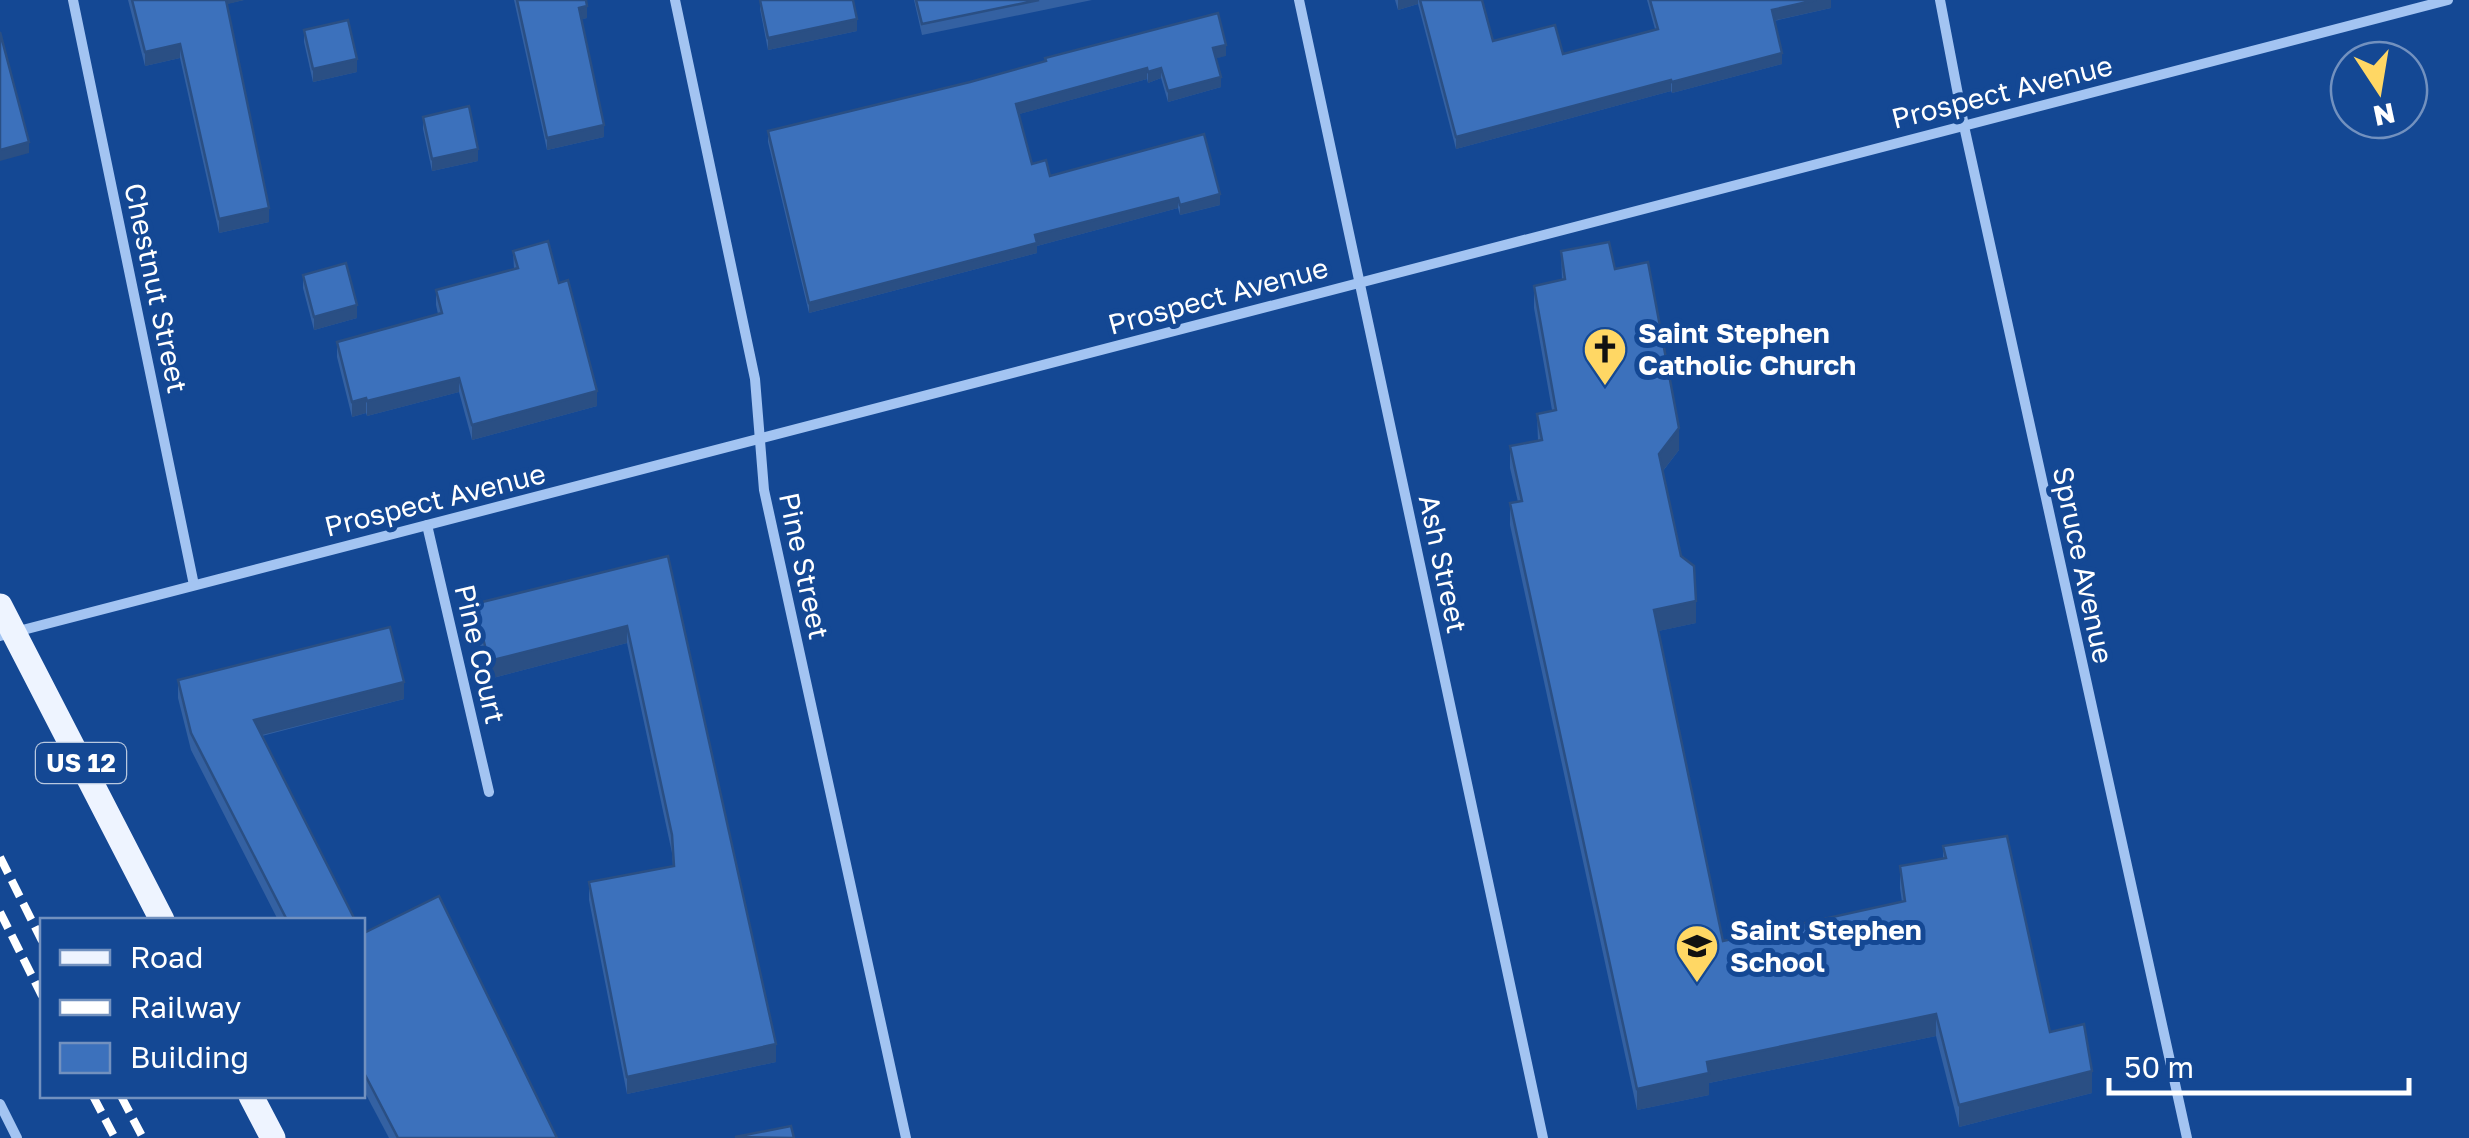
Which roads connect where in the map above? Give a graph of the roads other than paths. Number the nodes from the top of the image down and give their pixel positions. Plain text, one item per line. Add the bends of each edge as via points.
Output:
1 (73, 0) edge
2 (675, 0) edge
3 (1299, 0) edge
4 (1940, 0) edge
5 (2448, 0) edge
6 (1964, 126) junction
7 (1360, 283) junction
8 (760, 440) junction
9 (427, 525) junction
10 (194, 585) junction
11 (0, 606) edge
12 (7, 634) edge
13 (489, 792) dead end
14 (161, 918) edge
15 (253, 1098) edge
16 (0, 1104) edge
17 (17, 1138) edge
18 (273, 1138) edge
19 (906, 1138) edge
20 (1543, 1138) edge
21 (2187, 1138) edge

1 - 10 street, Chestnut Street
2 - 8 street, Pine Street via 755,379
3 - 7 street, Ash Street
4 - 6 street, Spruce Avenue
5 - 6 street, Prospect Avenue
6 - 7 street, Prospect Avenue
6 - 21 street, Spruce Avenue
7 - 8 street, Prospect Avenue
7 - 20 street, Ash Street
8 - 9 street, Prospect Avenue
8 - 19 street, Pine Street via 764,490
9 - 10 street, Prospect Avenue
9 - 13 street, Pine Court
10 - 12 street, Prospect Avenue
11 - 12 main road, US 12
12 - 14 main road, US 12
15 - 18 main road
16 - 17 street

